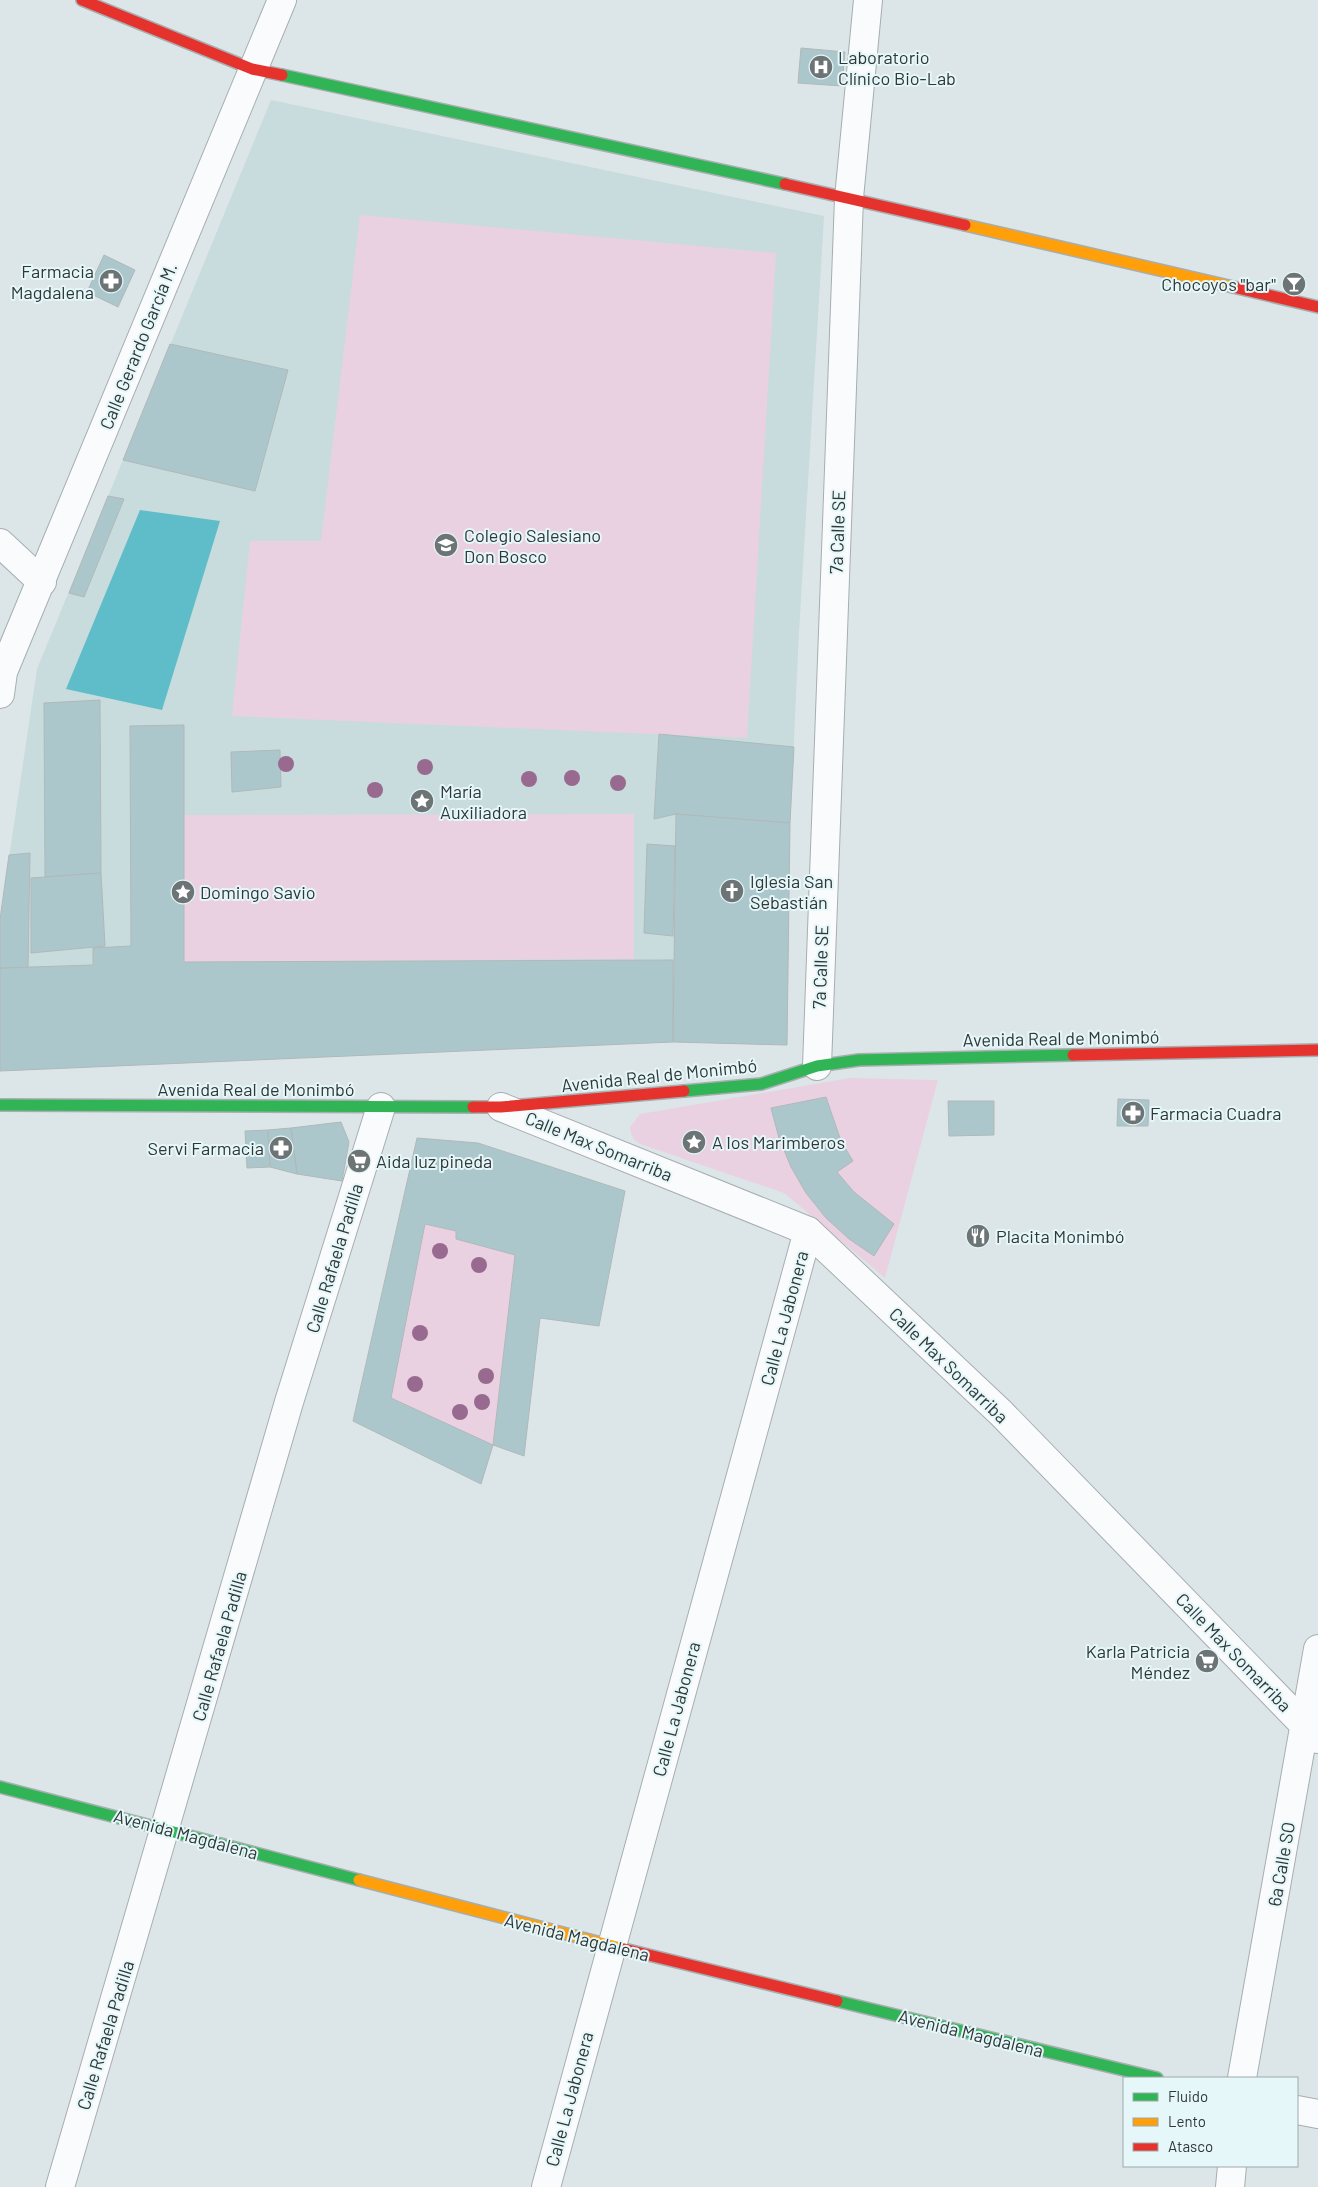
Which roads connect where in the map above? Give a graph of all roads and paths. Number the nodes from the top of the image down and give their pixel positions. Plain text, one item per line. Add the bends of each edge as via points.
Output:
1 (82, 0) edge
2 (282, 0) edge
3 (868, 0) edge
4 (252, 69) junction
5 (850, 198) junction
6 (1318, 307) edge
7 (0, 543) edge
8 (42, 582) junction
9 (1, 679) edge
10 (1318, 1050) edge
11 (817, 1066) junction
12 (0, 1105) edge
13 (501, 1106) junction
14 (381, 1107) junction
15 (808, 1231) junction
16 (1318, 1649) edge
17 (1312, 1732) edge
18 (0, 1787) edge
19 (166, 1830) junction
20 (610, 1946) junction
21 (1153, 2077) edge
22 (1242, 2077) edge
23 (1298, 2110) edge
24 (1318, 2114) edge
25 (1232, 2167) edge
26 (60, 2187) edge
27 (546, 2187) edge
28 (1230, 2187) edge

1 - 4 street
2 - 4 street, Calle Gerardo García M.
3 - 5 street, 7a Calle SE
4 - 5 street
4 - 8 street, Calle Gerardo García M.
5 - 6 street
5 - 11 street, 7a Calle SE
7 - 8 street
8 - 9 street, Calle Gerardo García M.
10 - 11 street, Avenida Real de Monimbó via 859,1060
11 - 13 street, Avenida Real de Monimbó via 761,1084
12 - 14 street, Avenida Real de Monimbó
13 - 14 street, Avenida Real de Monimbó
13 - 15 street, Calle Max Somarriba
14 - 19 street, Calle Rafaela Padilla via 289,1402
15 - 17 street, Calle Max Somarriba via 1000,1413
15 - 20 street, Calle La Jabonera
16 - 17 street, 6a Calle SO
17 - 22 street, 6a Calle SO
18 - 19 street, Avenida Magdalena
19 - 20 street, Avenida Magdalena
19 - 26 street, Calle Rafaela Padilla
20 - 21 street, Avenida Magdalena
20 - 27 street, Calle La Jabonera
23 - 24 street
25 - 28 street

